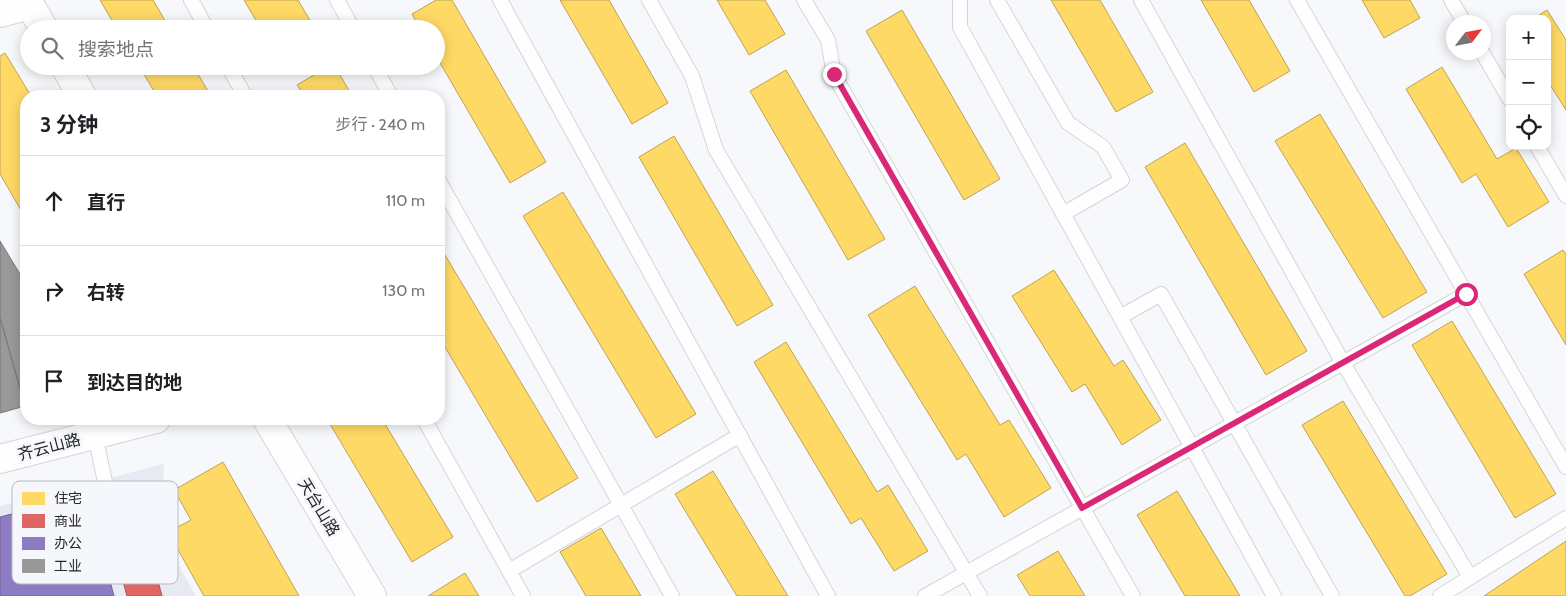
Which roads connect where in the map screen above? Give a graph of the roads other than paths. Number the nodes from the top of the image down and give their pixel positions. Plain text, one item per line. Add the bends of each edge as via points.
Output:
1 (191, 0) edge
2 (337, 0) edge
3 (500, 0) edge
4 (649, 0) edge
5 (804, 0) edge
6 (960, 0) edge
7 (996, 0) edge
8 (1142, 0) edge
9 (1297, 0) edge
10 (1451, 0) edge
11 (29, 3) edge
12 (0, 13) edge
13 (1460, 15) edge
14 (39, 20) edge
15 (202, 20) edge
16 (348, 20) edge
17 (1487, 60) edge
18 (70, 75) edge
19 (233, 75) edge
20 (379, 75) edge
21 (79, 90) edge
22 (242, 90) edge
23 (388, 90) edge
24 (1506, 93) edge
25 (1539, 150) edge
26 (445, 192) edge
27 (1566, 196) edge
28 (1063, 214) junction
29 (1466, 294) junction
30 (1120, 317) junction
31 (1343, 363) junction
32 (1235, 424) junction
33 (133, 425) edge
34 (271, 425) edge
35 (427, 425) edge
36 (94, 435) junction
37 (740, 435) junction
38 (1191, 447) junction
39 (0, 460) edge
40 (1566, 467) edge
41 (106, 481) edge
42 (621, 505) junction
43 (1082, 508) junction
44 (1566, 518) edge
45 (509, 571) junction
46 (966, 573) junction
47 (1470, 577) junction
48 (372, 596) edge
49 (523, 596) edge
50 (672, 596) edge
51 (828, 596) edge
52 (925, 596) edge
53 (980, 596) edge
54 (1133, 596) edge
55 (1274, 596) edge
56 (1332, 596) edge
57 (1440, 596) edge

1 - 15 lane
2 - 16 lane
3 - 37 lane
4 - 46 lane via 692,76 716,150
5 - 43 lane via 828,40 834,74
6 - 28 lane via 960,27
7 - 28 lane via 1068,123 1103,147 1122,180
8 - 31 lane
9 - 29 lane
10 - 13 lane
11 - 12 street
11 - 14 street
17 - 24 lane
18 - 21 street
19 - 22 lane
20 - 23 lane
25 - 27 lane
26 - 42 lane
28 - 30 lane
29 - 31 lane
29 - 40 lane
30 - 32 lane via 1162,294
30 - 38 lane
31 - 32 lane
31 - 47 lane
32 - 38 lane
32 - 56 lane
33 - 36 street, 齐云山路
34 - 48 street, 天台山路
35 - 45 lane
36 - 39 street, 齐云山路
36 - 41 lane
37 - 42 lane
37 - 51 lane
38 - 43 lane
38 - 55 lane
42 - 45 lane
42 - 50 lane
43 - 46 lane
43 - 54 lane
44 - 47 lane
45 - 49 lane
46 - 52 lane
46 - 53 lane
47 - 57 lane

